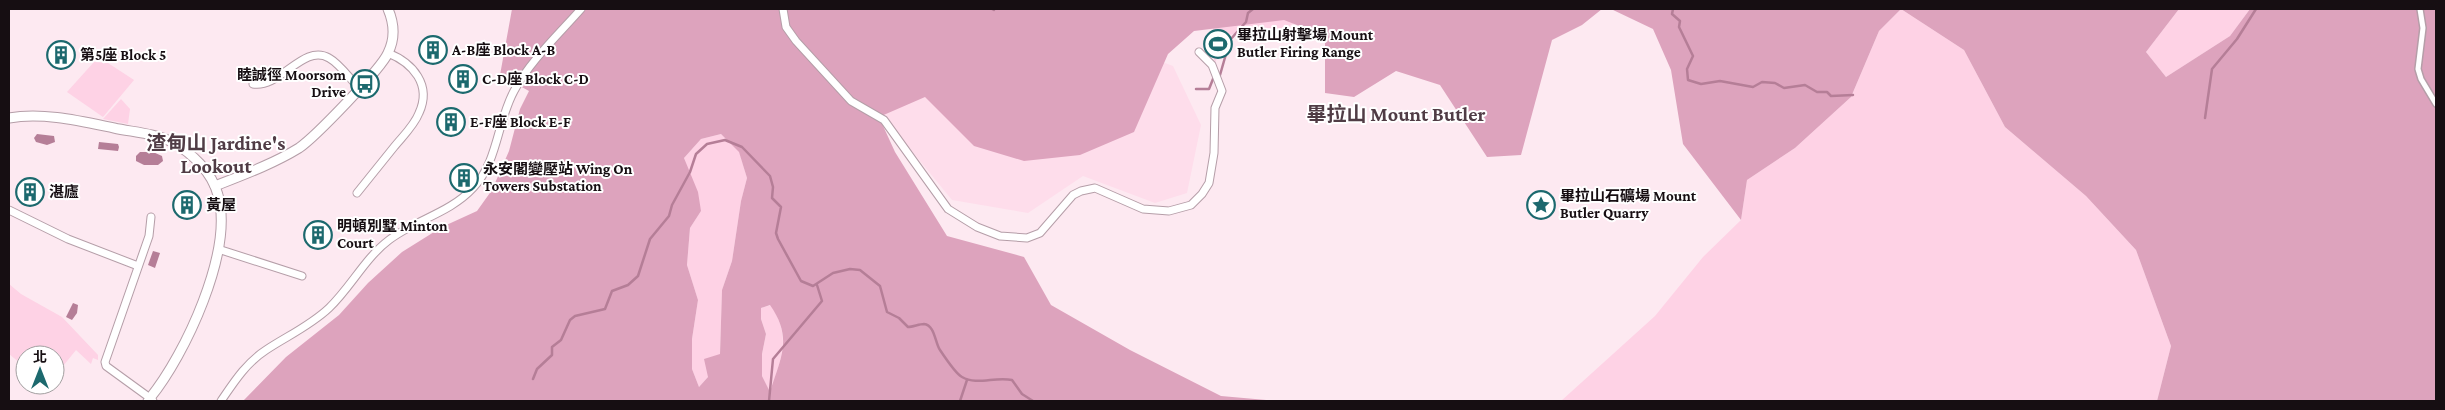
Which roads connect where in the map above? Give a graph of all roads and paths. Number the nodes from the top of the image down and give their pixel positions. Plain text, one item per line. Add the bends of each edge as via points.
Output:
1 (388, 9) edge
2 (581, 9) edge
3 (783, 9) edge
4 (2420, 9) edge
5 (1198, 52) dead end
6 (388, 53) junction
7 (253, 84) dead end
8 (359, 88) junction
9 (2436, 104) edge
10 (9, 118) edge
11 (215, 186) junction
12 (357, 193) dead end
13 (9, 210) edge
14 (151, 218) dead end
15 (218, 249) junction
16 (138, 266) junction
17 (302, 276) dead end
18 (150, 400) edge
19 (221, 401) edge

1 - 6 street via 393,35
2 - 19 street via 517,85 489,164 472,189 454,204 384,243 332,304 313,321 255,358
3 - 5 street via 786,27 796,41 847,98 884,120 948,209 977,227 1000,236 1027,238 1040,233 1073,196 1095,188 1143,209 1169,211 1191,205 1209,183 1215,108 1222,91 1212,65
4 - 9 street via 2423,28 2418,69
6 - 8 street
6 - 12 street via 406,61 417,73 423,89 422,106 413,124
7 - 8 street via 274,81 292,65 317,55 329,58
8 - 11 street via 302,146
10 - 11 street via 71,120 164,138 194,158
11 - 15 street via 221,210
13 - 16 street via 68,239
14 - 16 street via 149,236
15 - 17 street
15 - 18 street via 211,280 196,317
16 - 18 street via 105,362

